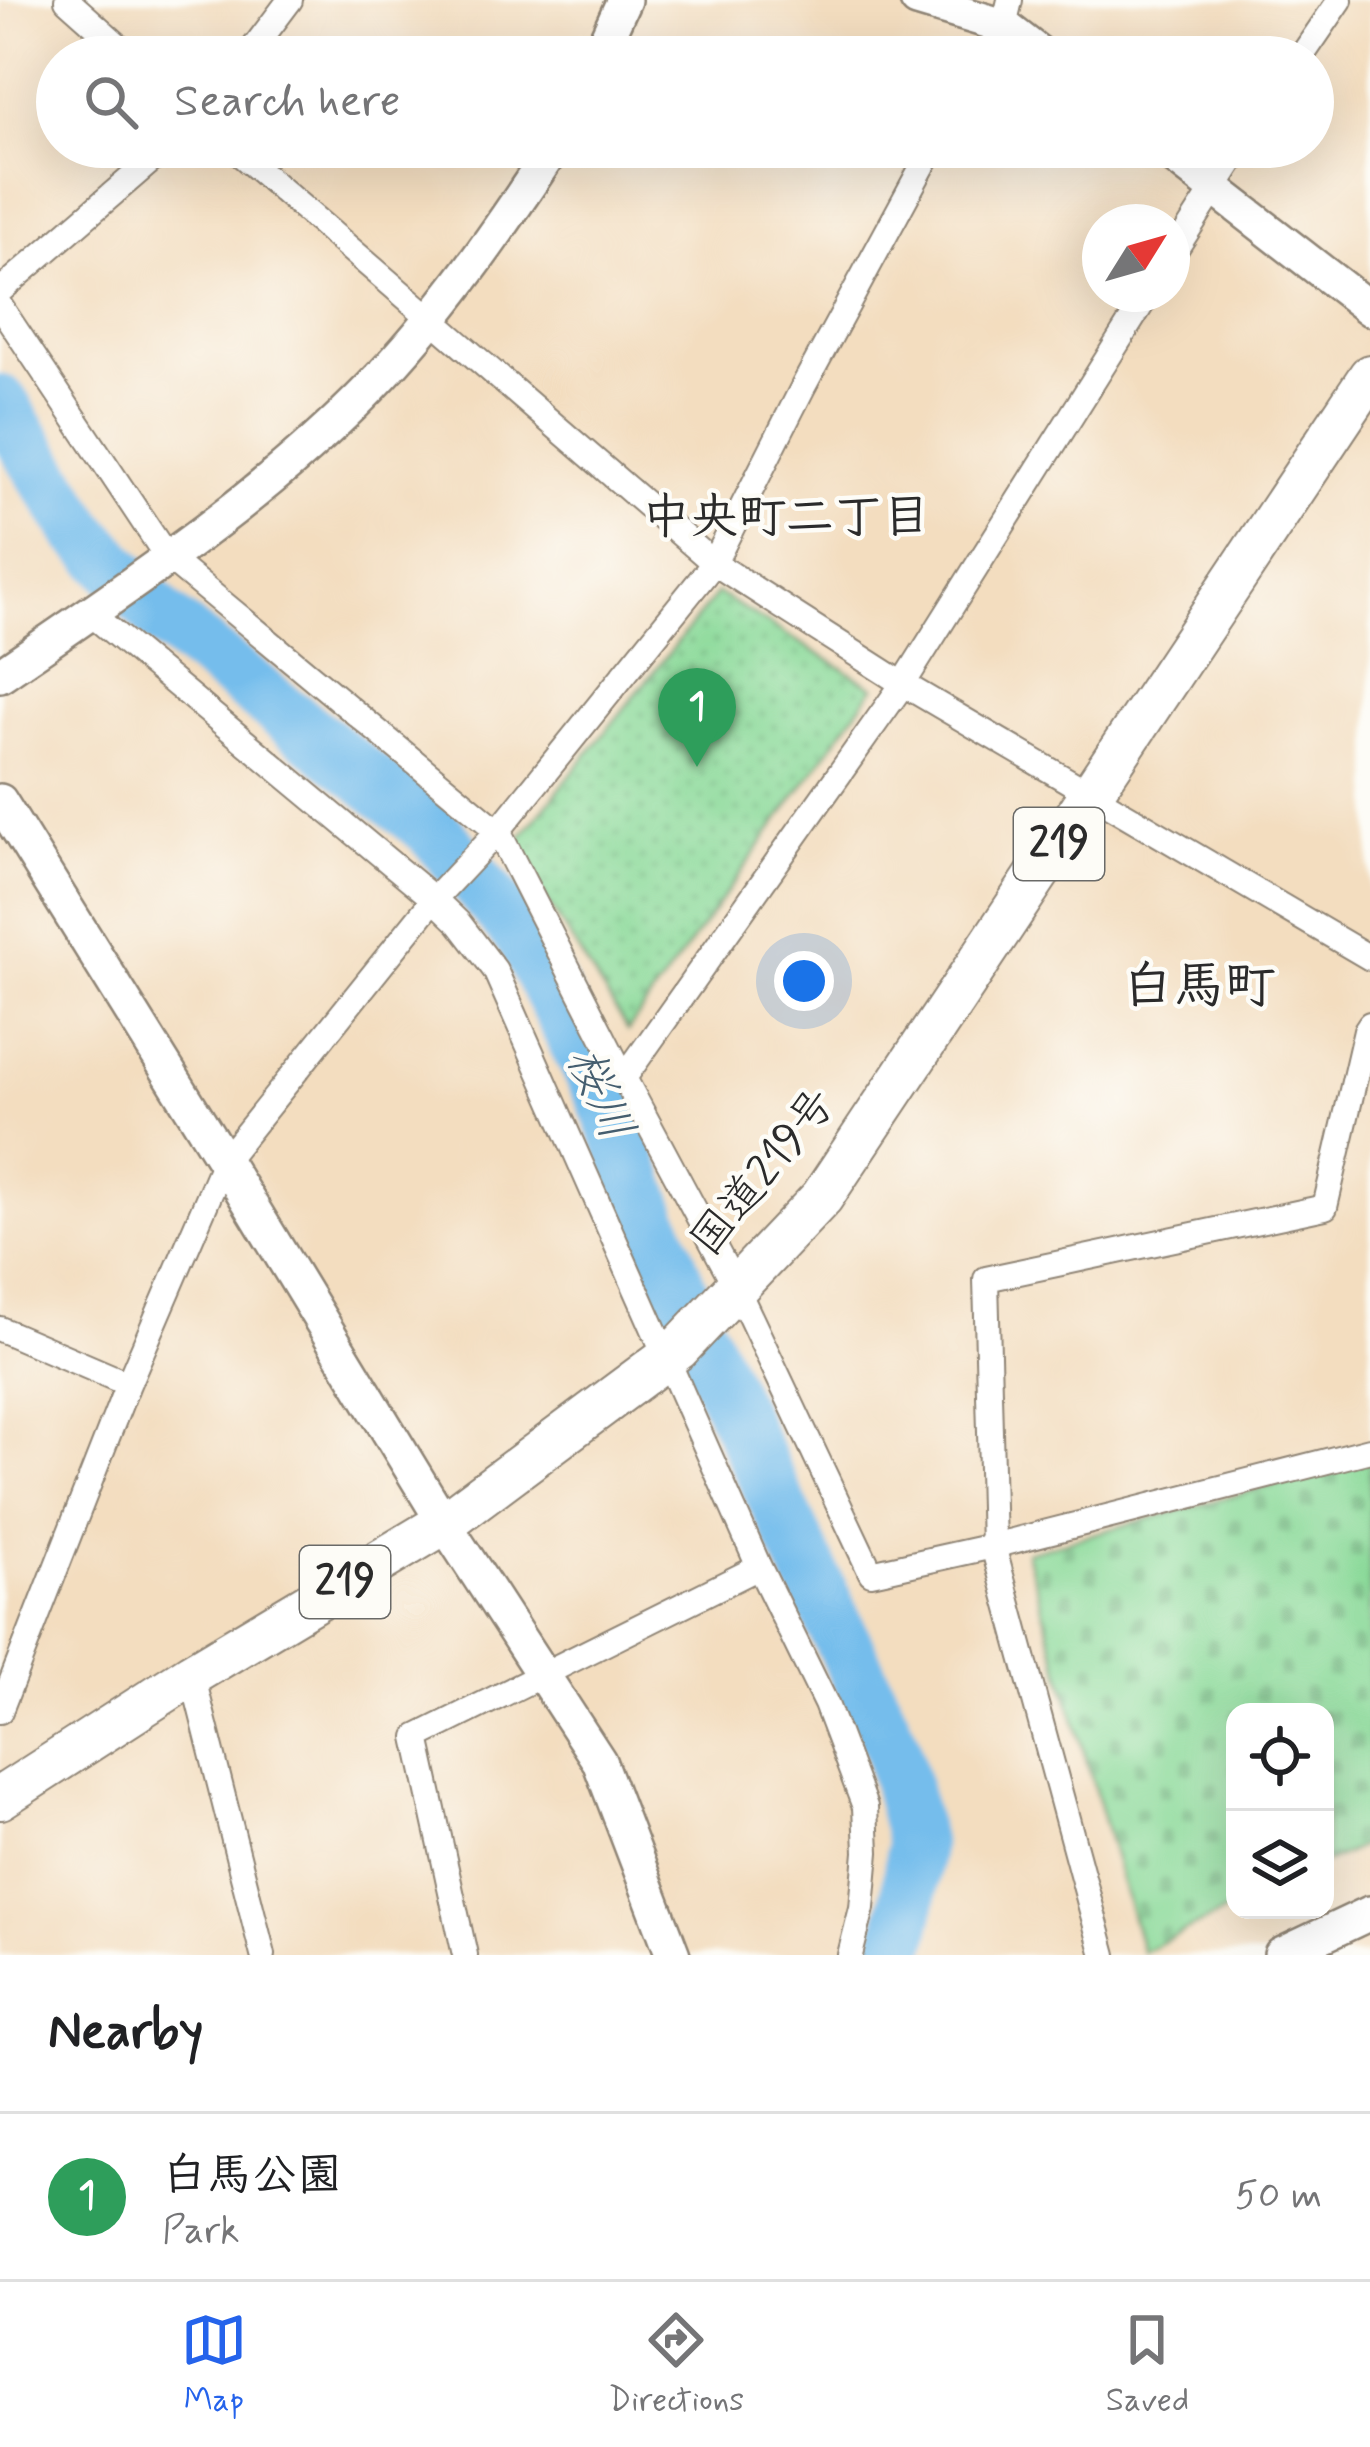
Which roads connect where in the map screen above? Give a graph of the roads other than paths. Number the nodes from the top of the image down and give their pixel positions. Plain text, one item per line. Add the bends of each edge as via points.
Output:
1 (68, 0) edge
2 (290, 0) edge
3 (624, 0) edge
4 (916, 0) edge
5 (1340, 0) edge
6 (1007, 13) edge
7 (108, 36) edge
8 (263, 36) edge
9 (608, 36) edge
10 (1026, 36) edge
11 (1315, 36) edge
12 (143, 168) edge
13 (256, 168) edge
14 (540, 168) edge
15 (922, 168) edge
16 (1188, 168) edge
17 (1227, 168) edge
18 (1214, 188) junction
19 (1190, 226) edge
20 (0, 291) edge
21 (0, 306) edge
22 (1370, 309) edge
23 (1137, 312) edge
24 (432, 319) junction
25 (1370, 376) edge
26 (162, 561) junction
27 (714, 563) junction
28 (96, 609) junction
29 (0, 675) edge
30 (903, 684) junction
31 (1092, 795) junction
32 (0, 801) edge
33 (491, 838) junction
34 (439, 893) junction
35 (1370, 958) edge
36 (1370, 1024) edge
37 (624, 1078) junction
38 (224, 1161) junction
39 (733, 1294) junction
40 (0, 1329) edge
41 (673, 1354) junction
42 (128, 1384) junction
43 (1370, 1450) edge
44 (444, 1523) junction
45 (993, 1546) junction
46 (759, 1567) junction
47 (192, 1674) junction
48 (543, 1675) junction
49 (0, 1711) edge
50 (0, 1798) edge
51 (1370, 1913) edge
52 (263, 1955) edge
53 (466, 1955) edge
54 (674, 1955) edge
55 (850, 1955) edge
56 (1103, 1955) edge
57 (1281, 1955) edge

1 - 7 street
2 - 8 street
3 - 9 street
4 - 6 street
5 - 11 street
6 - 10 street
12 - 20 street
13 - 24 street
14 - 24 street
15 - 27 street
16 - 18 street
17 - 18 street
18 - 19 street
18 - 22 street
21 - 26 street
23 - 30 street
24 - 26 street via 267,484
24 - 27 street
25 - 31 highway, 国道219号 / 219
26 - 28 street
26 - 33 street
27 - 30 street
27 - 33 street
28 - 29 street
28 - 34 street
30 - 31 street
30 - 37 street
31 - 35 street
31 - 39 highway, 国道219号 / 219 via 822,1197
32 - 38 street
33 - 34 street
33 - 37 street
34 - 38 street
34 - 41 street via 495,970
36 - 45 street via 1325,1208 986,1279
37 - 39 street
38 - 42 street
38 - 44 street
39 - 41 highway, 国道219号 / 219
39 - 45 street via 871,1573
40 - 42 street
41 - 44 highway, 国道219号 / 219
41 - 46 street
42 - 49 street
43 - 45 street
44 - 47 highway, 国道219号 / 219
44 - 48 street
45 - 56 street
46 - 48 street
46 - 55 street via 865,1807 862,1908
47 - 50 highway, 国道219号 / 219
47 - 52 street
48 - 53 street via 417,1737
48 - 54 street via 599,1761
51 - 57 street

